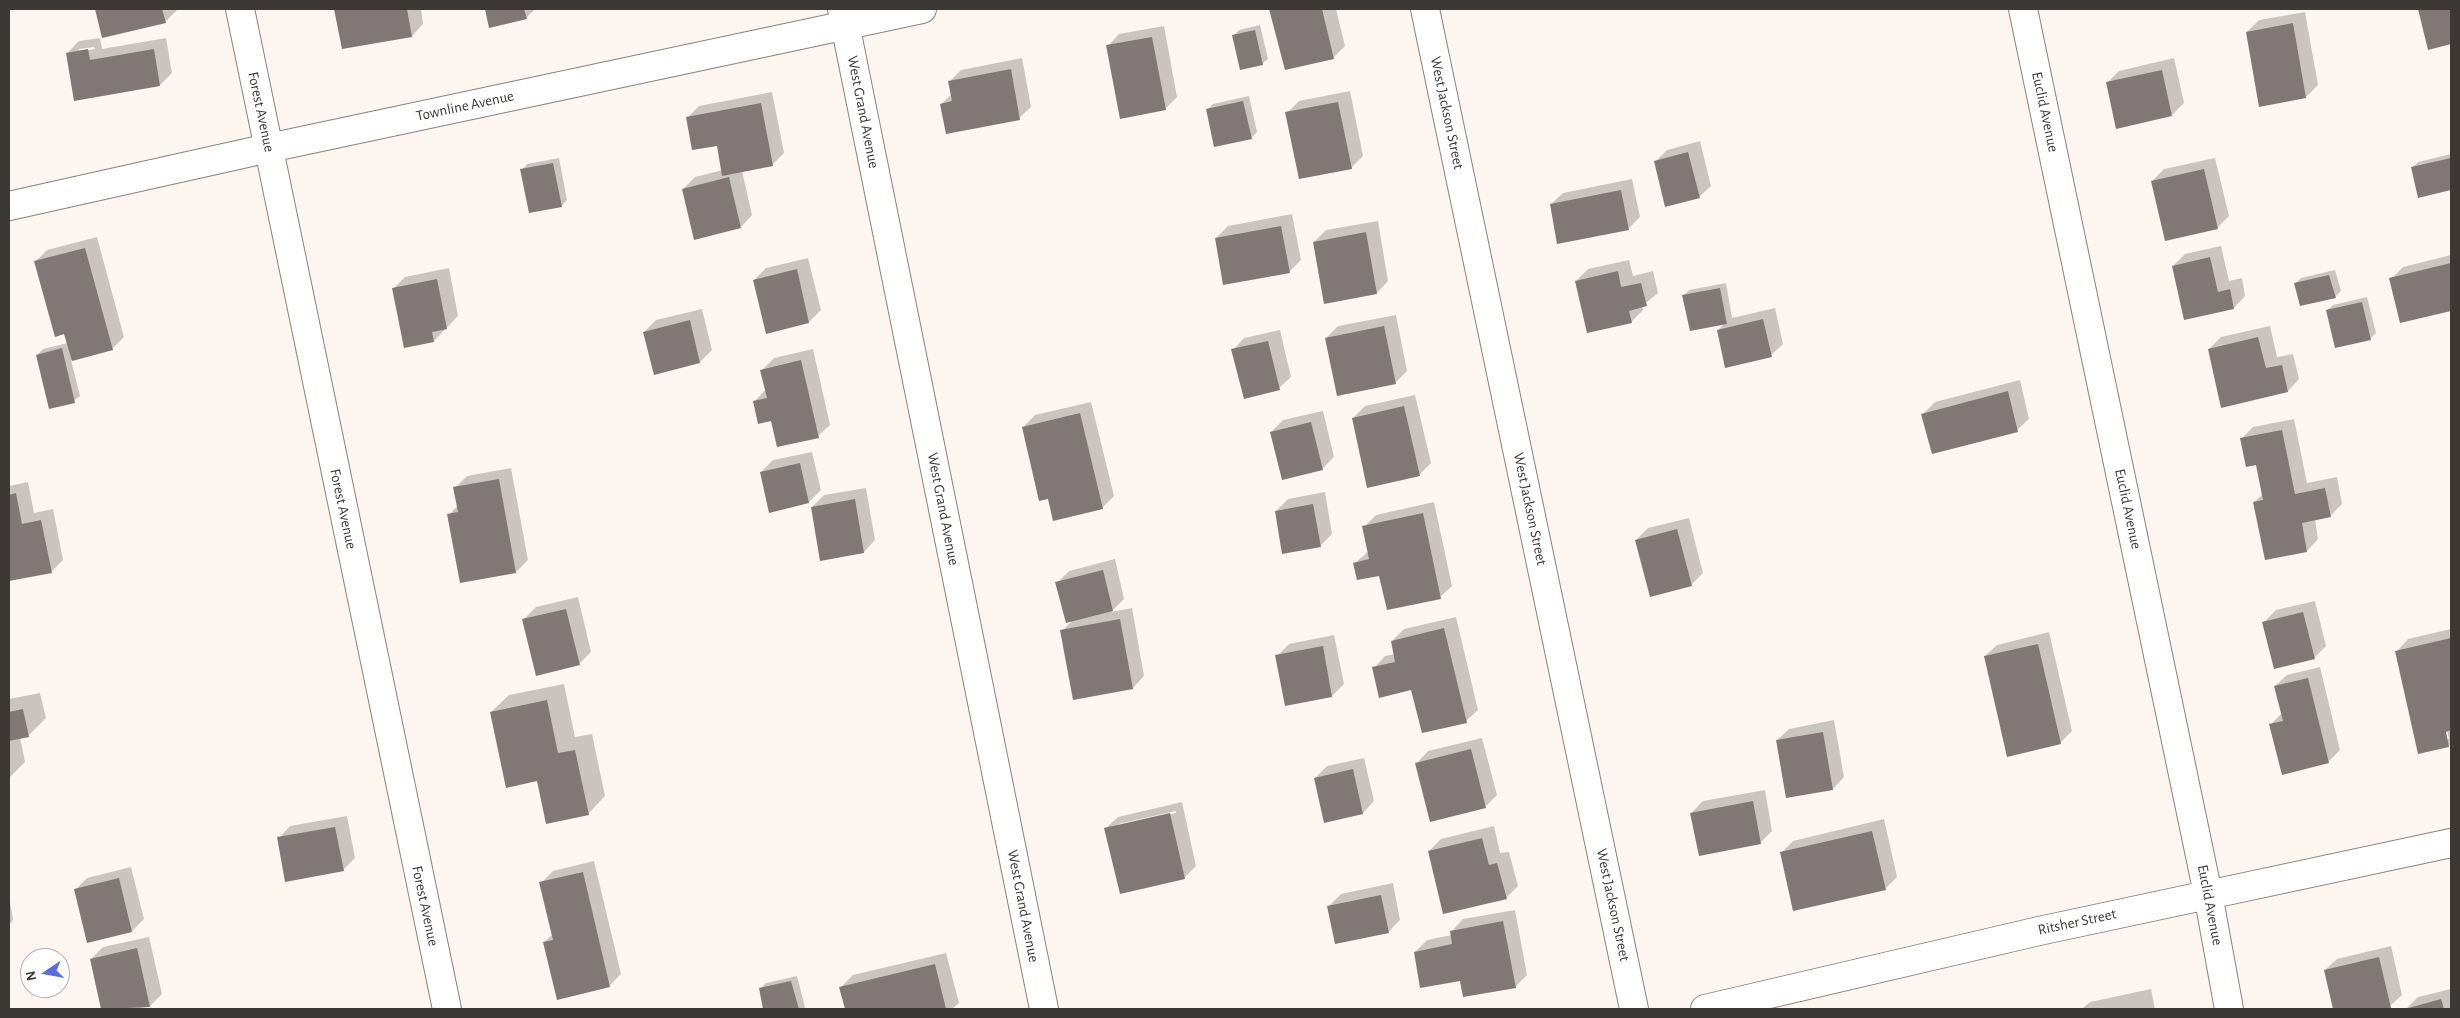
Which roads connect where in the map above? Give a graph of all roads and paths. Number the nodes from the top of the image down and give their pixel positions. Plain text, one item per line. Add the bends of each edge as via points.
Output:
1 (240, 9) edge
2 (922, 9) edge
3 (1425, 9) edge
4 (2023, 9) edge
5 (844, 17) edge
6 (269, 148) junction
7 (9, 206) edge
8 (2451, 843) edge
9 (2208, 894) junction
10 (447, 1009) edge
11 (1044, 1009) edge
12 (1634, 1009) edge
13 (1705, 1009) edge
14 (2230, 1009) edge

1 - 6 street, Forest Avenue
2 - 5 street, Townline Avenue
3 - 12 street, West Jackson Street
4 - 9 street, Euclid Avenue
5 - 6 street, Townline Avenue
5 - 11 street, West Grand Avenue
6 - 7 street, Townline Avenue
6 - 10 street, Forest Avenue
8 - 9 street, Ritsher Street
9 - 13 street, Ritsher Street
9 - 14 street, Euclid Avenue

